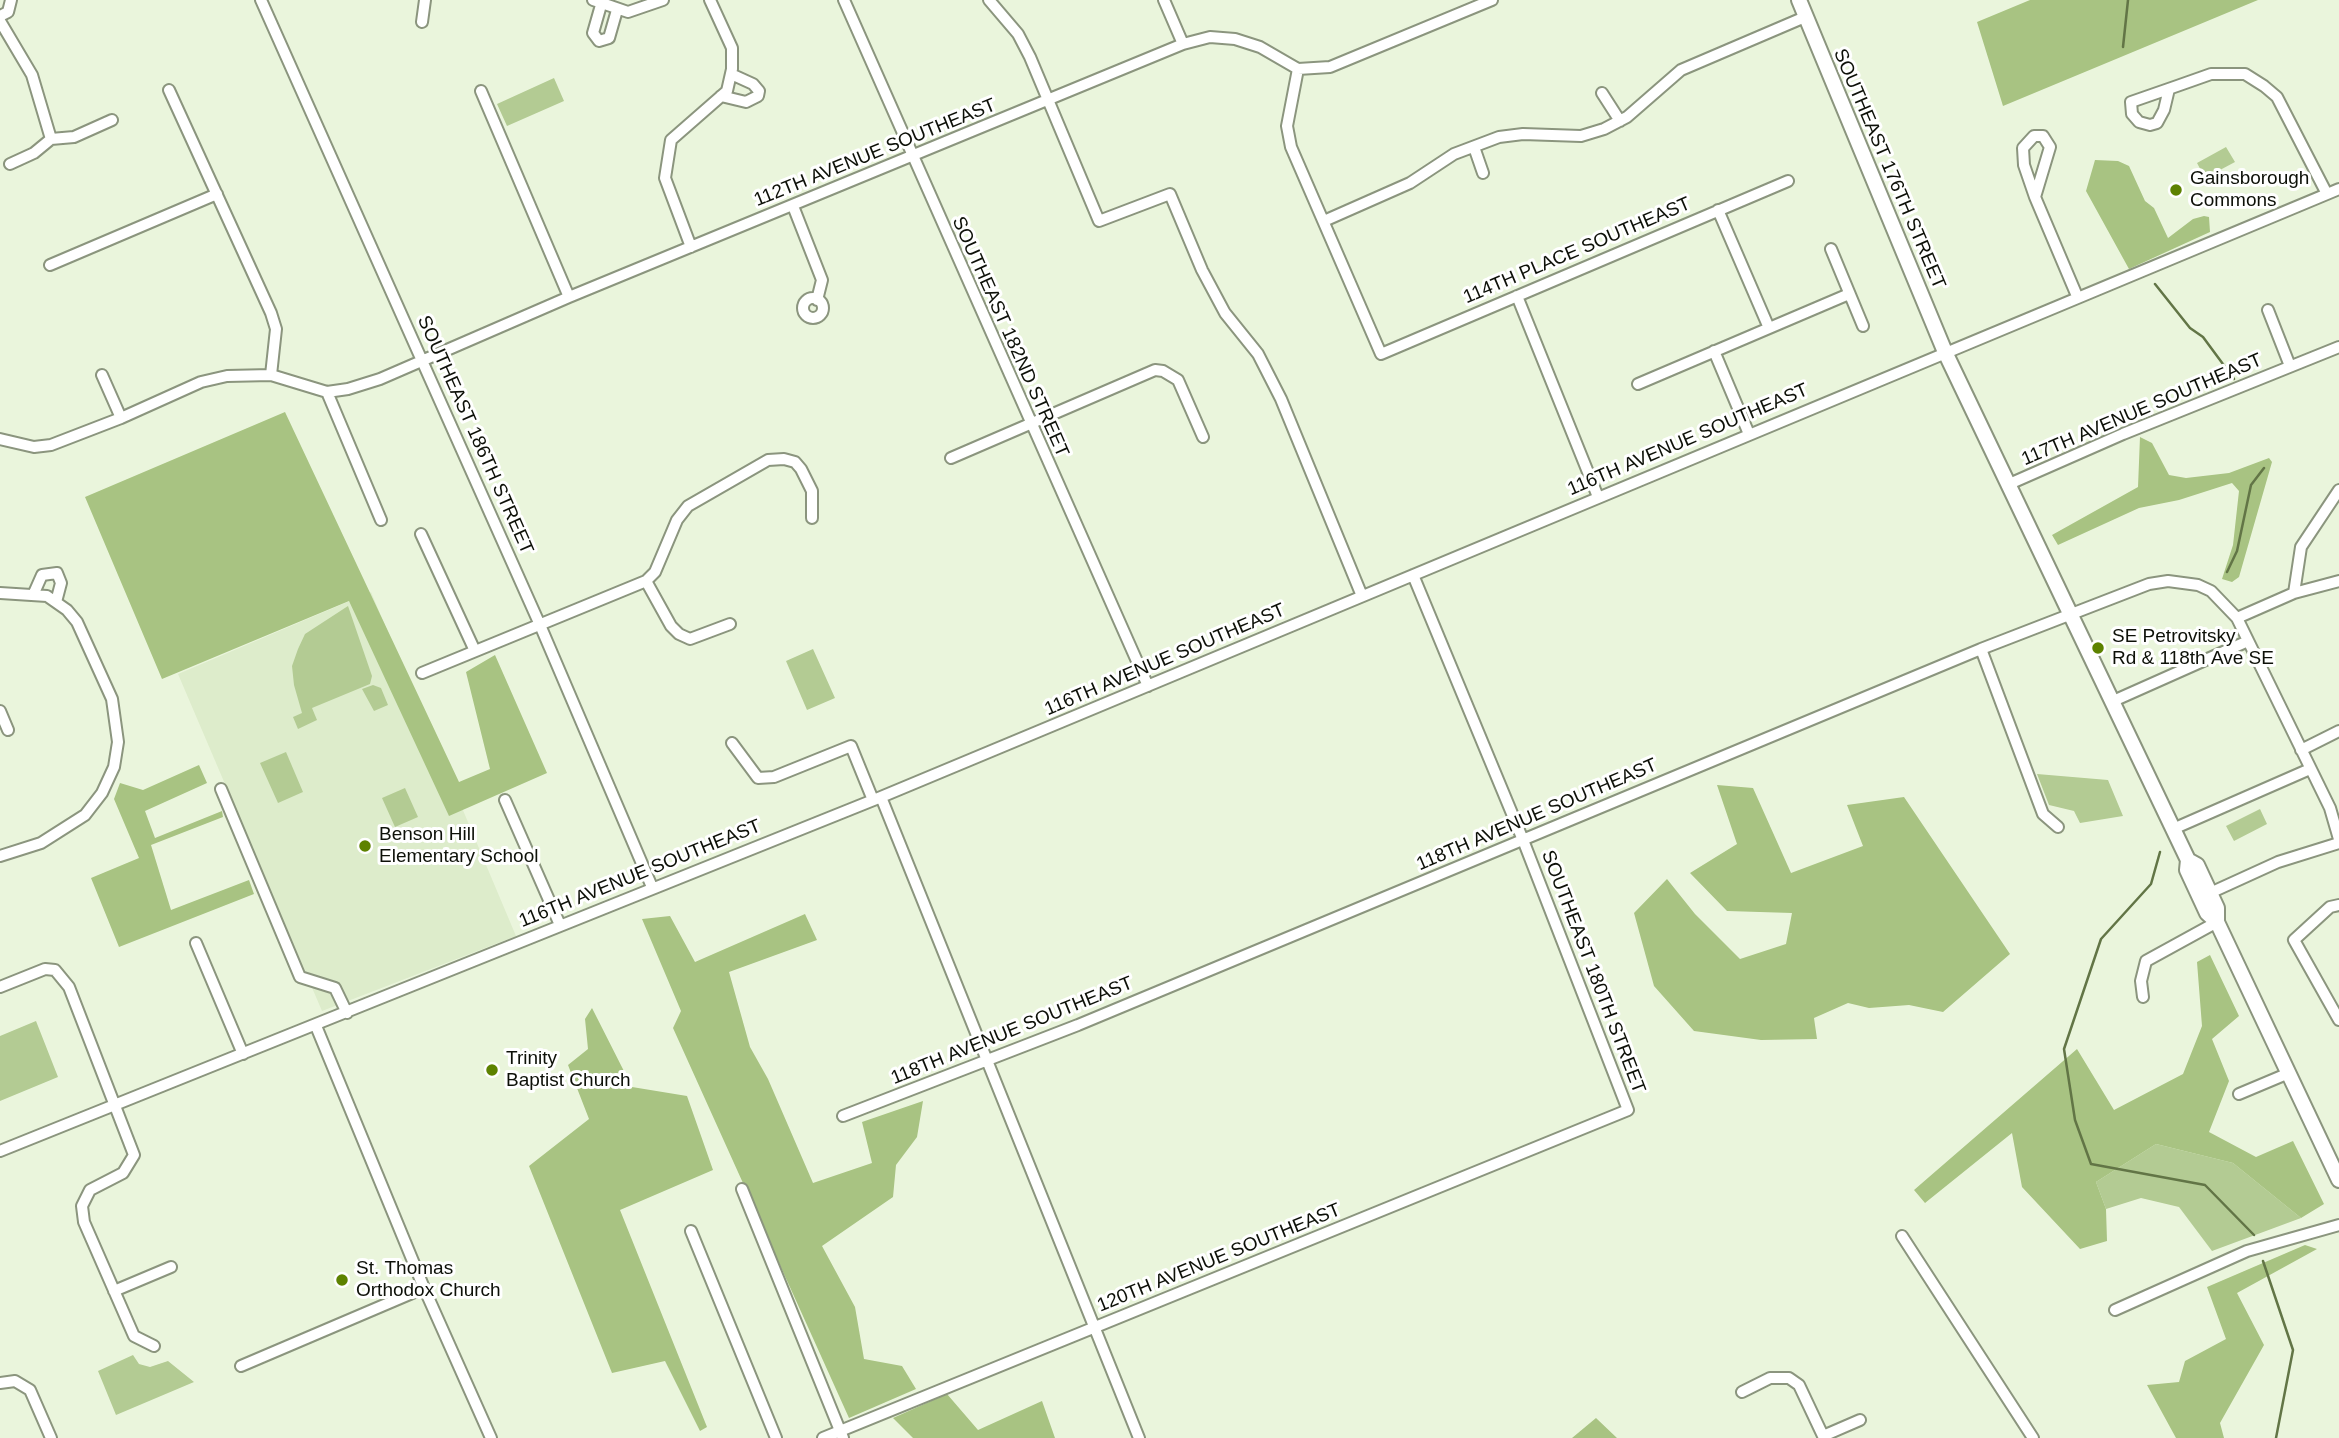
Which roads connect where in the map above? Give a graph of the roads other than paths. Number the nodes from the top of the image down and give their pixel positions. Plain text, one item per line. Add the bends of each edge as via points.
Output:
1 (11, 0) edge
2 (261, 0) edge
3 (425, 0) edge
4 (663, 0) edge
5 (710, 0) edge
6 (844, 0) edge
7 (989, 0) edge
8 (1164, 0) edge
9 (1492, 0) edge
10 (1799, 0) edge
11 (597, 2) edge
12 (615, 10) junction
13 (1805, 18) junction
14 (0, 19) edge
15 (422, 22) dead end
16 (1183, 44) junction
17 (1298, 69) junction
18 (731, 75) junction
19 (2169, 89) dead end
20 (169, 90) dead end
21 (481, 91) dead end
22 (1602, 93) dead end
23 (721, 96) junction
24 (1049, 100) junction
25 (112, 120) dead end
26 (1620, 121) junction
27 (51, 139) junction
28 (1474, 147) junction
29 (911, 157) junction
30 (10, 164) dead end
31 (1483, 173) dead end
32 (1788, 181) dead end
33 (2339, 189) edge
34 (217, 194) junction
35 (2327, 194) junction
36 (2035, 197) junction
37 (793, 206) junction
38 (1718, 210) junction
39 (1324, 221) junction
40 (691, 247) junction
41 (1831, 249) dead end
42 (50, 265) dead end
43 (1849, 294) junction
44 (1517, 296) junction
45 (2077, 296) junction
46 (569, 297) junction
47 (817, 300) dead end
48 (2268, 310) dead end
49 (1863, 326) dead end
50 (1769, 328) junction
51 (2339, 347) edge
52 (1714, 351) junction
53 (1944, 352) junction
54 (422, 361) junction
55 (2290, 366) junction
56 (271, 375) junction
57 (103, 376) dead end
58 (1638, 384) dead end
59 (327, 392) junction
60 (121, 418) junction
61 (1030, 422) junction
62 (1749, 434) junction
63 (1203, 437) dead end
64 (0, 439) edge
65 (951, 458) dead end
66 (2007, 485) junction
67 (2339, 490) edge
68 (1598, 497) junction
69 (812, 518) dead end
70 (381, 520) dead end
71 (421, 534) dead end
72 (1413, 575) junction
73 (646, 581) junction
74 (2339, 581) edge
75 (0, 593) edge
76 (34, 593) junction
77 (2294, 593) junction
78 (1362, 596) junction
79 (52, 599) junction
80 (2068, 614) junction
81 (2237, 618) junction
82 (730, 624) dead end
83 (540, 625) junction
84 (2248, 640) junction
85 (1981, 649) junction
86 (475, 652) junction
87 (422, 673) dead end
88 (1148, 687) junction
89 (2111, 702) junction
90 (0, 710) edge
91 (8, 730) dead end
92 (2339, 731) edge
93 (732, 743) dead end
94 (2301, 750) junction
95 (2310, 769) junction
96 (221, 789) dead end
97 (877, 798) junction
98 (505, 800) dead end
99 (2335, 806) edge
100 (2059, 827) dead end
101 (2173, 829) junction
102 (1523, 840) junction
103 (2339, 841) edge
104 (0, 856) edge
105 (2188, 860) junction
106 (652, 887) junction
107 (2210, 894) junction
108 (2339, 905) edge
109 (2217, 922) junction
110 (560, 925) junction
111 (196, 943) dead end
112 (0, 987) edge
113 (2143, 997) dead end
114 (347, 1013) junction
115 (2339, 1020) edge
116 (316, 1026) junction
117 (243, 1054) junction
118 (987, 1060) junction
119 (2289, 1073) junction
120 (2239, 1094) dead end
121 (116, 1106) junction
122 (1628, 1110) joint
123 (843, 1116) dead end
124 (0, 1151) edge
125 (2339, 1180) edge
126 (742, 1189) dead end
127 (2339, 1225) edge
128 (691, 1231) dead end
129 (1902, 1236) dead end
130 (171, 1266) dead end
131 (424, 1288) junction
132 (114, 1291) junction
133 (2115, 1310) dead end
134 (1094, 1327) junction
135 (154, 1346) dead end
136 (241, 1366) dead end
137 (0, 1383) edge
138 (1742, 1392) dead end
139 (1860, 1420) dead end
140 (842, 1434) edge
141 (1823, 1437) edge
142 (51, 1438) edge
143 (491, 1438) edge
144 (776, 1438) edge
145 (823, 1438) edge
146 (1139, 1438) edge
147 (2033, 1438) edge

1 - 14 street
2 - 54 street, SOUTHEAST 186TH STREET
3 - 15 street
4 - 12 street via 628,12
5 - 18 street via 732,48
6 - 29 street, SOUTHEAST 182ND STREET
7 - 24 street via 1018,34
8 - 16 street
9 - 17 street via 1330,67
10 - 13 main road, SOUTHEAST 176TH STREET
11 - 12 street
11 - 12 street via 593,33 599,41 609,38
13 - 26 street via 1681,70
13 - 53 main road, SOUTHEAST 176TH STREET
14 - 27 street via 32,75
16 - 17 street, 112TH AVENUE SOUTHEAST via 1210,37 1235,39 1260,47
16 - 24 street, 112TH AVENUE SOUTHEAST
17 - 39 street via 1287,126 1291,147
18 - 23 street
18 - 23 street via 757,87 758,96 746,102
19 - 35 street via 2231,72 2245,74 2264,86 2277,97
20 - 34 street
21 - 46 street
22 - 26 street
23 - 40 street via 681,128 666,156 669,196
24 - 29 street, 112TH AVENUE SOUTHEAST
24 - 78 street via 1099,221 1170,194 1225,313 1258,354 1281,399
25 - 27 street via 74,137
26 - 28 street via 1581,136 1523,134
27 - 30 street
28 - 31 street
28 - 39 street via 1454,154 1410,183
29 - 37 street, 112TH AVENUE SOUTHEAST
29 - 61 street, SOUTHEAST 182ND STREET
32 - 38 street, 114TH PLACE SOUTHEAST
33 - 35 street, 116TH AVENUE SOUTHEAST
34 - 42 street
34 - 56 street via 276,329
35 - 45 street, 116TH AVENUE SOUTHEAST
36 - 36 street via 2050,147 2043,136 2034,136 2023,148
36 - 45 street
37 - 40 street, 112TH AVENUE SOUTHEAST
37 - 47 street via 822,280
38 - 44 street, 114TH PLACE SOUTHEAST
38 - 50 street
39 - 44 street, 114TH PLACE SOUTHEAST via 1381,354
40 - 46 street, 112TH AVENUE SOUTHEAST
41 - 43 street
43 - 49 street
43 - 50 street
44 - 68 street
45 - 53 street, 116TH AVENUE SOUTHEAST
46 - 54 street, 112TH AVENUE SOUTHEAST
48 - 55 street, 117TH AVENUE SOUTHEAST
50 - 52 street
51 - 55 street, 117TH AVENUE SOUTHEAST
52 - 58 street
52 - 62 street
53 - 62 street, 116TH AVENUE SOUTHEAST
53 - 66 main road, SOUTHEAST 176TH STREET
54 - 59 street, 112TH AVENUE SOUTHEAST via 380,379
54 - 83 street, SOUTHEAST 186TH STREET
55 - 66 street, 117TH AVENUE SOUTHEAST
56 - 59 street
56 - 60 street via 201,382
57 - 60 street
59 - 70 street
60 - 64 street via 51,445 34,447
61 - 63 street via 1155,370 1178,380
61 - 65 street
61 - 88 street, SOUTHEAST 182ND STREET
62 - 68 street, 116TH AVENUE SOUTHEAST
66 - 80 main road, SOUTHEAST 176TH STREET
67 - 77 street via 2301,547
68 - 72 street, 116TH AVENUE SOUTHEAST
69 - 73 street via 812,491 801,468 784,459 768,460 688,506
71 - 86 street
72 - 78 street, 116TH AVENUE SOUTHEAST
72 - 102 street, SOUTHEAST 180TH STREET
73 - 82 street via 679,634 690,639
73 - 83 street
74 - 77 street
75 - 76 street
76 - 79 street
76 - 79 street via 42,575 57,573 61,583
77 - 81 street
78 - 88 street, 116TH AVENUE SOUTHEAST
79 - 104 street via 83,631 112,699 118,742 114,767 85,816 41,844
80 - 81 street, 118TH AVENUE SOUTHEAST via 2124,591 2168,581 2211,591
80 - 85 street, 118TH AVENUE SOUTHEAST
80 - 89 main road, SOUTHEAST 176TH STREET
81 - 84 street, 118TH AVENUE SOUTHEAST
83 - 86 street
83 - 106 street, SOUTHEAST 186TH STREET
84 - 89 street
84 - 94 street, 118TH AVENUE SOUTHEAST
85 - 100 street via 2043,814
85 - 102 street, 118TH AVENUE SOUTHEAST
86 - 87 street
88 - 97 street, 116TH AVENUE SOUTHEAST
89 - 101 main road, SOUTHEAST 176TH STREET
90 - 91 street
92 - 94 street
93 - 97 street via 758,778 774,777 851,746
94 - 95 street, 118TH AVENUE SOUTHEAST
95 - 99 street, 118TH AVENUE SOUTHEAST
95 - 101 street
96 - 114 street via 300,977 335,988
97 - 106 street, 116TH AVENUE SOUTHEAST
97 - 118 street
98 - 110 street
99 - 103 street, 118TH AVENUE SOUTHEAST
101 - 105 main road, SOUTHEAST 176TH STREET
102 - 118 street, 118TH AVENUE SOUTHEAST
102 - 122 street, SOUTHEAST 180TH STREET
103 - 107 street via 2278,862
105 - 107 main road via 2197,865
105 - 109 main road via 2187,870 2207,913
106 - 110 street, 116TH AVENUE SOUTHEAST
107 - 109 main road
108 - 115 street via 2330,907 2294,940
109 - 113 street via 2146,961
109 - 119 main road
110 - 114 street, 116TH AVENUE SOUTHEAST
111 - 117 street
112 - 121 street via 45,969 55,971 69,987
114 - 116 street, 116TH AVENUE SOUTHEAST
116 - 117 street, 116TH AVENUE SOUTHEAST
116 - 131 street
117 - 121 street, 116TH AVENUE SOUTHEAST
118 - 123 street, 118TH AVENUE SOUTHEAST
118 - 134 street
119 - 120 street
119 - 125 main road
121 - 124 street, 116TH AVENUE SOUTHEAST
121 - 132 street via 133,1149 132,1161 123,1173 90,1190 82,1206 84,1222
122 - 134 street, 120TH AVENUE SOUTHEAST
126 - 140 street
127 - 133 street via 2247,1251
128 - 144 street
129 - 147 street
130 - 132 street
131 - 136 street
131 - 143 street
132 - 135 street via 134,1336
134 - 140 street, 120TH AVENUE SOUTHEAST
134 - 146 street
137 - 142 street via 15,1381 26,1387
138 - 141 street via 1770,1378 1789,1378 1800,1385
139 - 141 street
140 - 145 street, 120TH AVENUE SOUTHEAST

